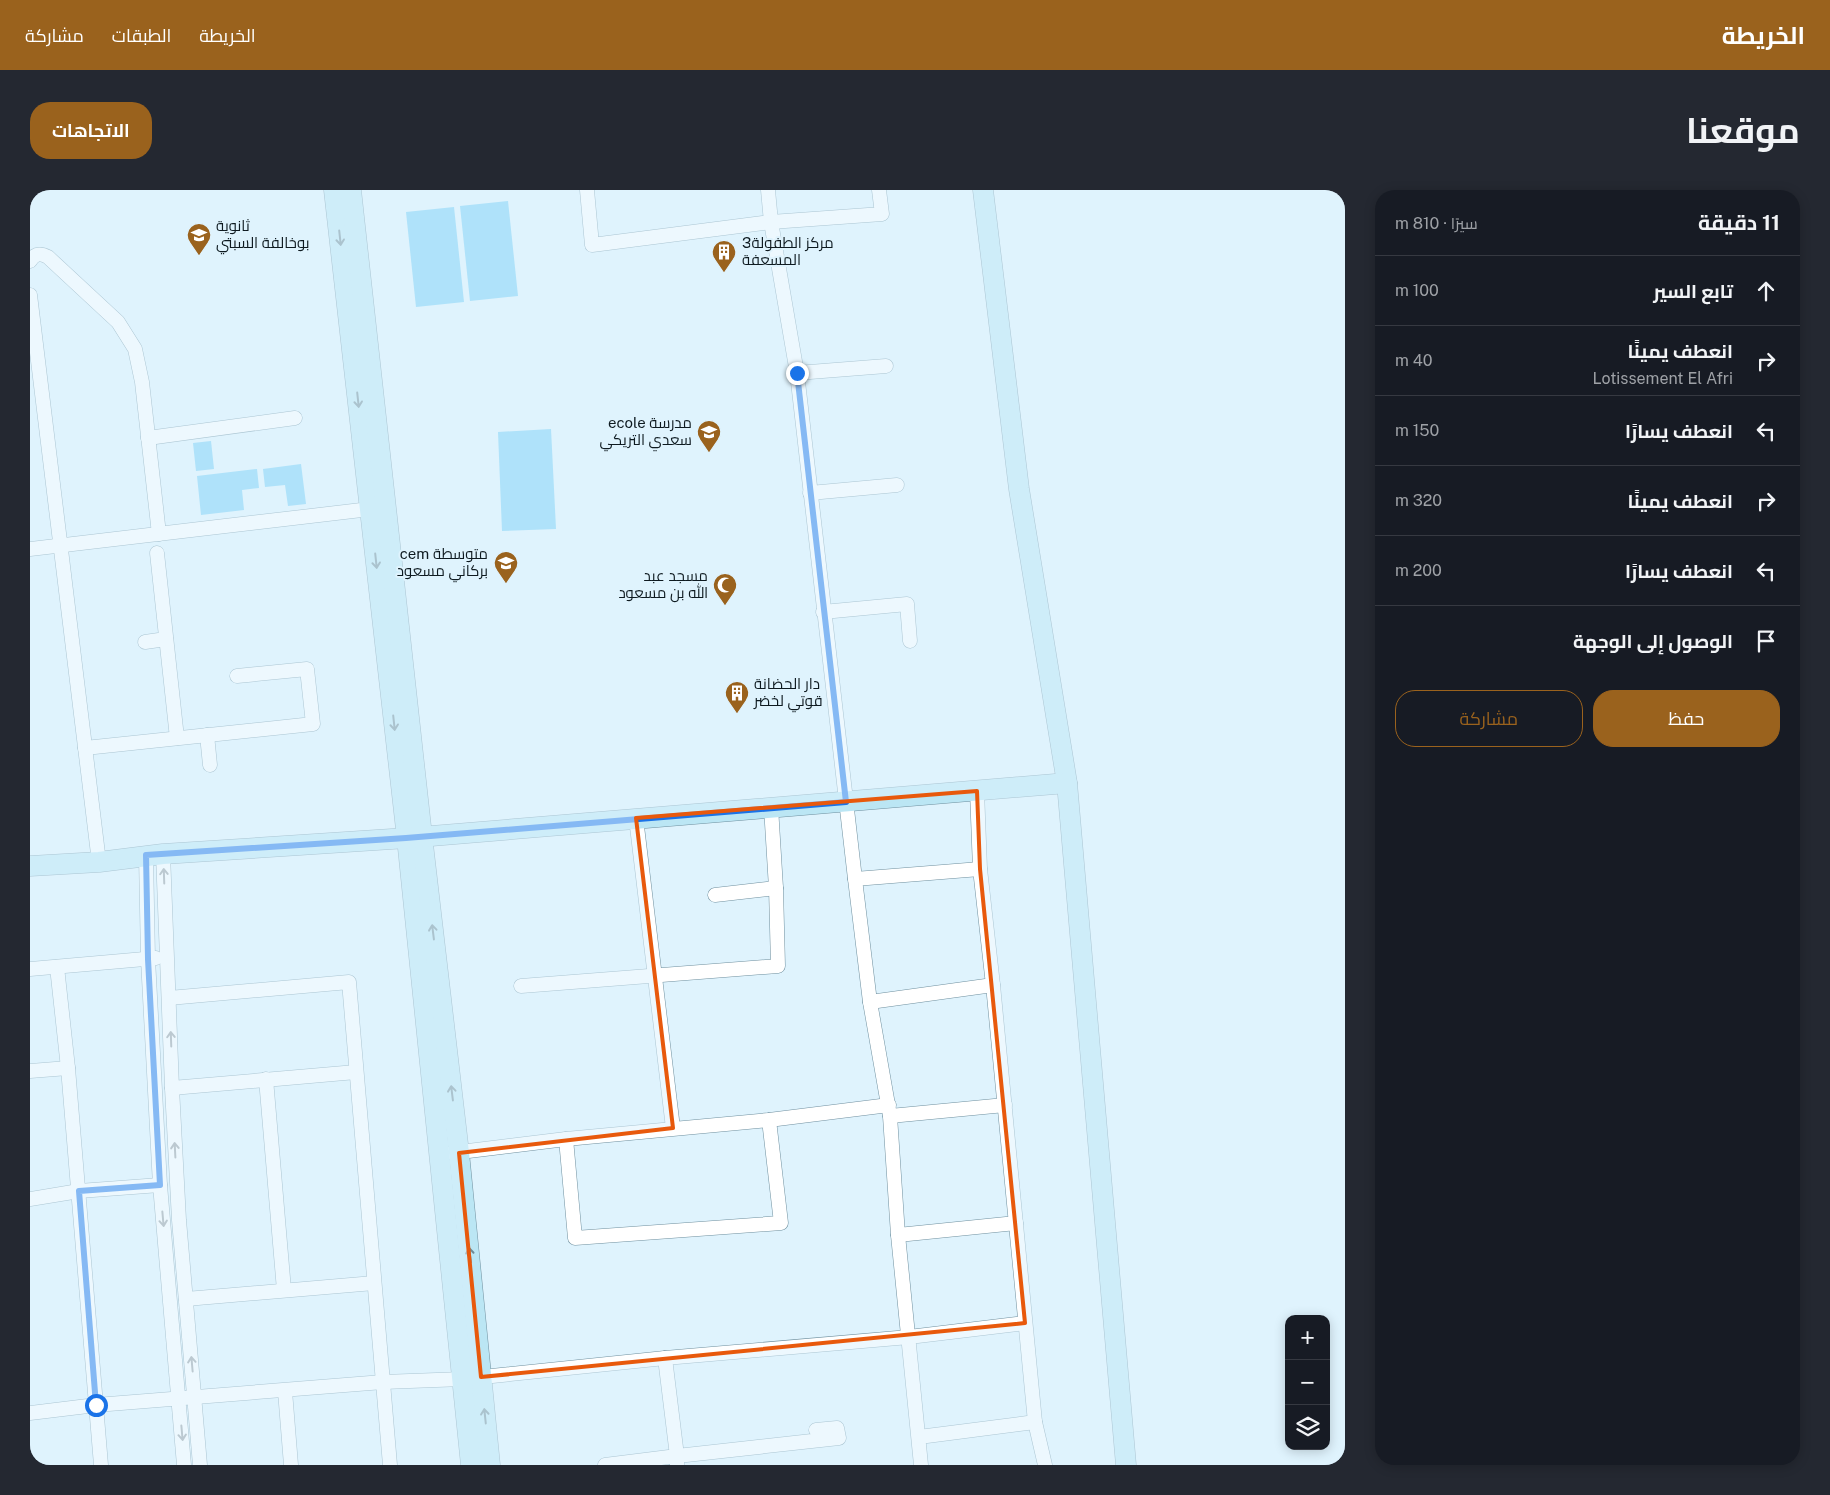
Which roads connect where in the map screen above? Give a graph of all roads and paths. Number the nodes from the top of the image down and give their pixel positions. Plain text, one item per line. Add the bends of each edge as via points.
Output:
1 (334, 190) edge
2 (351, 190) edge
3 (587, 190) edge
4 (768, 190) edge
5 (879, 190) edge
6 (982, 190) edge
7 (771, 222) junction
8 (30, 261) edge
9 (30, 295) edge
10 (886, 366) dead end
11 (797, 373) junction
12 (295, 418) dead end
13 (148, 438) junction
14 (898, 485) dead end
15 (810, 492) junction
16 (370, 509) junction
17 (159, 534) junction
18 (60, 545) junction
19 (30, 549) edge
20 (157, 552) dead end
21 (824, 612) junction
22 (166, 640) junction
23 (910, 641) dead end
24 (146, 642) dead end
25 (237, 676) dead end
26 (206, 735) junction
27 (177, 738) junction
28 (85, 748) junction
29 (210, 765) dead end
30 (1067, 783) junction
31 (977, 791) junction
32 (846, 802) junction
33 (771, 807) junction
34 (636, 818) junction
35 (414, 837) junction
36 (154, 855) junction
37 (99, 862) junction
38 (30, 866) edge
39 (980, 869) junction
40 (855, 879) junction
41 (776, 888) junction
42 (715, 895) dead end
43 (167, 958) junction
44 (148, 959) junction
45 (57, 967) junction
46 (30, 969) edge
47 (656, 977) junction
48 (993, 985) junction
49 (521, 986) dead end
50 (169, 998) junction
51 (870, 1002) junction
52 (68, 1068) junction
53 (30, 1071) edge
54 (356, 1072) junction
55 (266, 1079) junction
56 (172, 1088) junction
57 (1005, 1105) junction
58 (889, 1110) junction
59 (769, 1120) junction
60 (673, 1128) junction
61 (566, 1138) junction
62 (449, 1153) junction
63 (160, 1185) junction
64 (79, 1191) junction
65 (30, 1198) edge
66 (1016, 1223) junction
67 (898, 1235) junction
68 (374, 1282) junction
69 (284, 1290) junction
70 (186, 1299) junction
71 (1025, 1322) junction
72 (909, 1337) junction
73 (666, 1358) junction
74 (472, 1378) junction
75 (383, 1382) junction
76 (284, 1391) junction
77 (195, 1398) junction
78 (179, 1400) junction
79 (96, 1405) junction
80 (30, 1413) edge
81 (1035, 1422) junction
82 (816, 1430) dead end
83 (919, 1437) junction
84 (677, 1460) edge
85 (101, 1465) edge
86 (184, 1465) edge
87 (200, 1465) edge
88 (291, 1465) edge
89 (390, 1465) edge
90 (471, 1465) edge
91 (490, 1465) edge
92 (605, 1465) edge
93 (921, 1465) edge
94 (1044, 1465) edge
95 (1126, 1465) edge

1 -> 16 main road
2 - 35 main road
3 - 7 street via 592,245
4 - 7 street
5 - 7 street via 882,214
6 - 30 main road via 1019,489
7 - 11 street
8 - 13 street via 38,254 48,257 118,322 135,349
9 - 18 street
10 - 11 street
11 - 15 street
12 - 13 street
13 - 17 street
14 - 15 street
15 - 21 street
16 - 17 street
16 -> 35 main road
17 - 18 street
18 - 19 street
18 - 28 street
20 - 22 street
21 - 23 street via 907,604
21 - 32 street
22 - 24 street
22 - 27 street
25 - 26 street via 307,669 313,724
26 - 27 street
26 - 29 street
27 - 28 street
28 - 37 street
30 - 31 main road
30 - 95 main road
31 - 32 main road
31 - 39 street
32 - 33 main road
32 - 40 street
33 - 34 main road
33 - 41 street
34 - 35 main road
34 - 47 street
35 - 36 main road
35 - 62 main road
36 - 37 main road
43 -> 36 street
36 - 44 street
37 - 38 main road
39 - 40 street
39 - 48 street
40 - 51 street
41 - 42 street
41 - 47 street via 778,966
43 - 44 street
43 - 50 street
44 - 45 street
44 - 63 street
45 - 46 street
45 - 52 street
47 - 49 street
47 - 60 street
48 - 51 street
48 - 57 street
50 - 54 street via 349,982
56 -> 50 street
51 - 58 street
52 - 53 street
52 - 64 street
54 - 55 street
54 - 68 street
55 - 56 street
55 - 69 street
70 -> 56 street
57 - 58 street
57 - 66 street
58 - 59 street
58 - 67 street
59 - 60 street
59 - 61 street via 781,1222 575,1238
60 - 61 street
61 - 62 street
62 - 74 main road
63 - 64 street
63 -> 78 street
64 - 65 street
64 - 79 street
66 - 67 street
66 - 71 street
67 - 72 street
68 - 69 street
68 - 75 street
69 - 70 street
77 -> 70 street
71 - 72 street
71 - 81 street
72 - 73 street
72 - 83 street
73 - 74 street
73 - 84 street
74 - 75 street
74 - 90 main road
91 -> 74 main road
75 - 76 street
75 - 89 street
76 - 77 street
76 - 88 street
77 - 78 street
77 - 87 street
78 - 79 street
78 -> 86 street
79 - 80 street
79 - 85 street
81 - 83 street
81 - 94 street
82 - 84 street via 837,1428 839,1438
83 - 93 street
84 - 92 street

